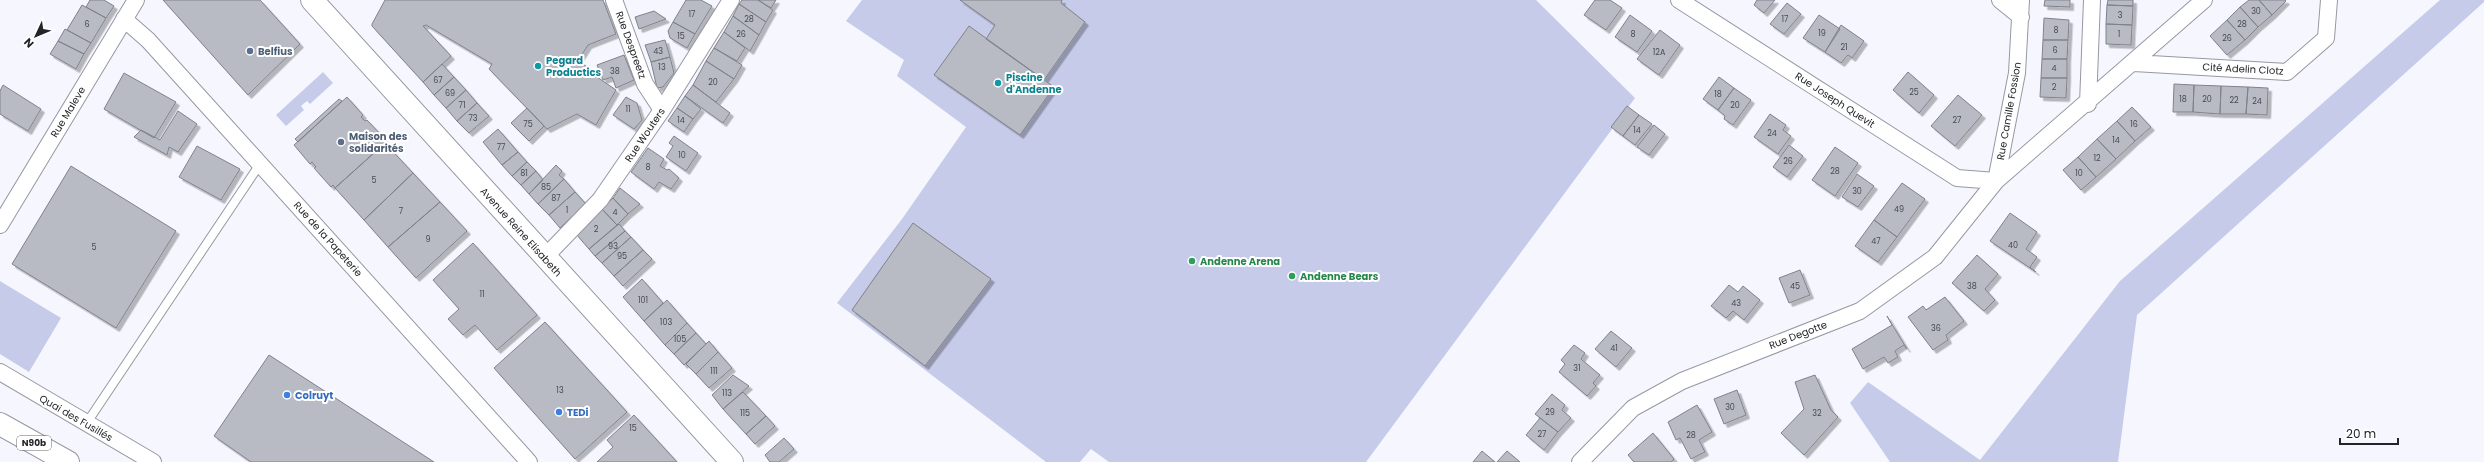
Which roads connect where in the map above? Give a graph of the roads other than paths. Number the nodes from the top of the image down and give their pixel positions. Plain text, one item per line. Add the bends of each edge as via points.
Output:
1 (136, 0) edge
2 (312, 0) edge
3 (614, 0) edge
4 (731, 0) edge
5 (1679, 0) edge
6 (2000, 0) edge
7 (2021, 0) edge
8 (2092, 0) edge
9 (2204, 0) edge
10 (2329, 0) edge
11 (2021, 17) junction
12 (124, 19) junction
13 (2134, 62) junction
14 (2088, 104) junction
15 (662, 110) junction
16 (260, 164) junction
17 (1996, 181) junction
18 (0, 225) edge
19 (544, 258) junction
20 (0, 372) edge
21 (0, 424) edge
22 (86, 424) junction
23 (68, 462) edge
24 (152, 462) edge
25 (529, 462) edge
26 (732, 462) edge
27 (1580, 462) edge

1 - 12 street, Rue Maleve
2 - 19 main road, Avenue Reine Elisabeth
3 - 15 street, Rue Despreetz via 645,84
4 - 15 street, Rue Wouters
5 - 17 street, Rue Joseph Quevit via 1957,178
6 - 11 street
7 - 11 street, Rue Camille Fossion
8 - 14 street
9 - 13 street
10 - 13 street, Cité Adelin Clotz via 2326,38 2287,72
11 - 17 street, Rue Camille Fossion via 2017,73
12 - 16 street, Rue de la Papeterie via 148,40
12 - 18 street, Rue Maleve
13 - 14 street
14 - 17 street
15 - 19 street, Rue Wouters via 600,200
16 - 22 lane
16 - 25 street, Rue de la Papeterie
17 - 27 street, Rue Degotte via 1935,257 1860,311 1682,381 1633,408
19 - 26 main road, Avenue Reine Elisabeth
20 - 22 street, Quai des Fusillés
21 - 23 main road, N90b
22 - 24 street, Quai des Fusillés

